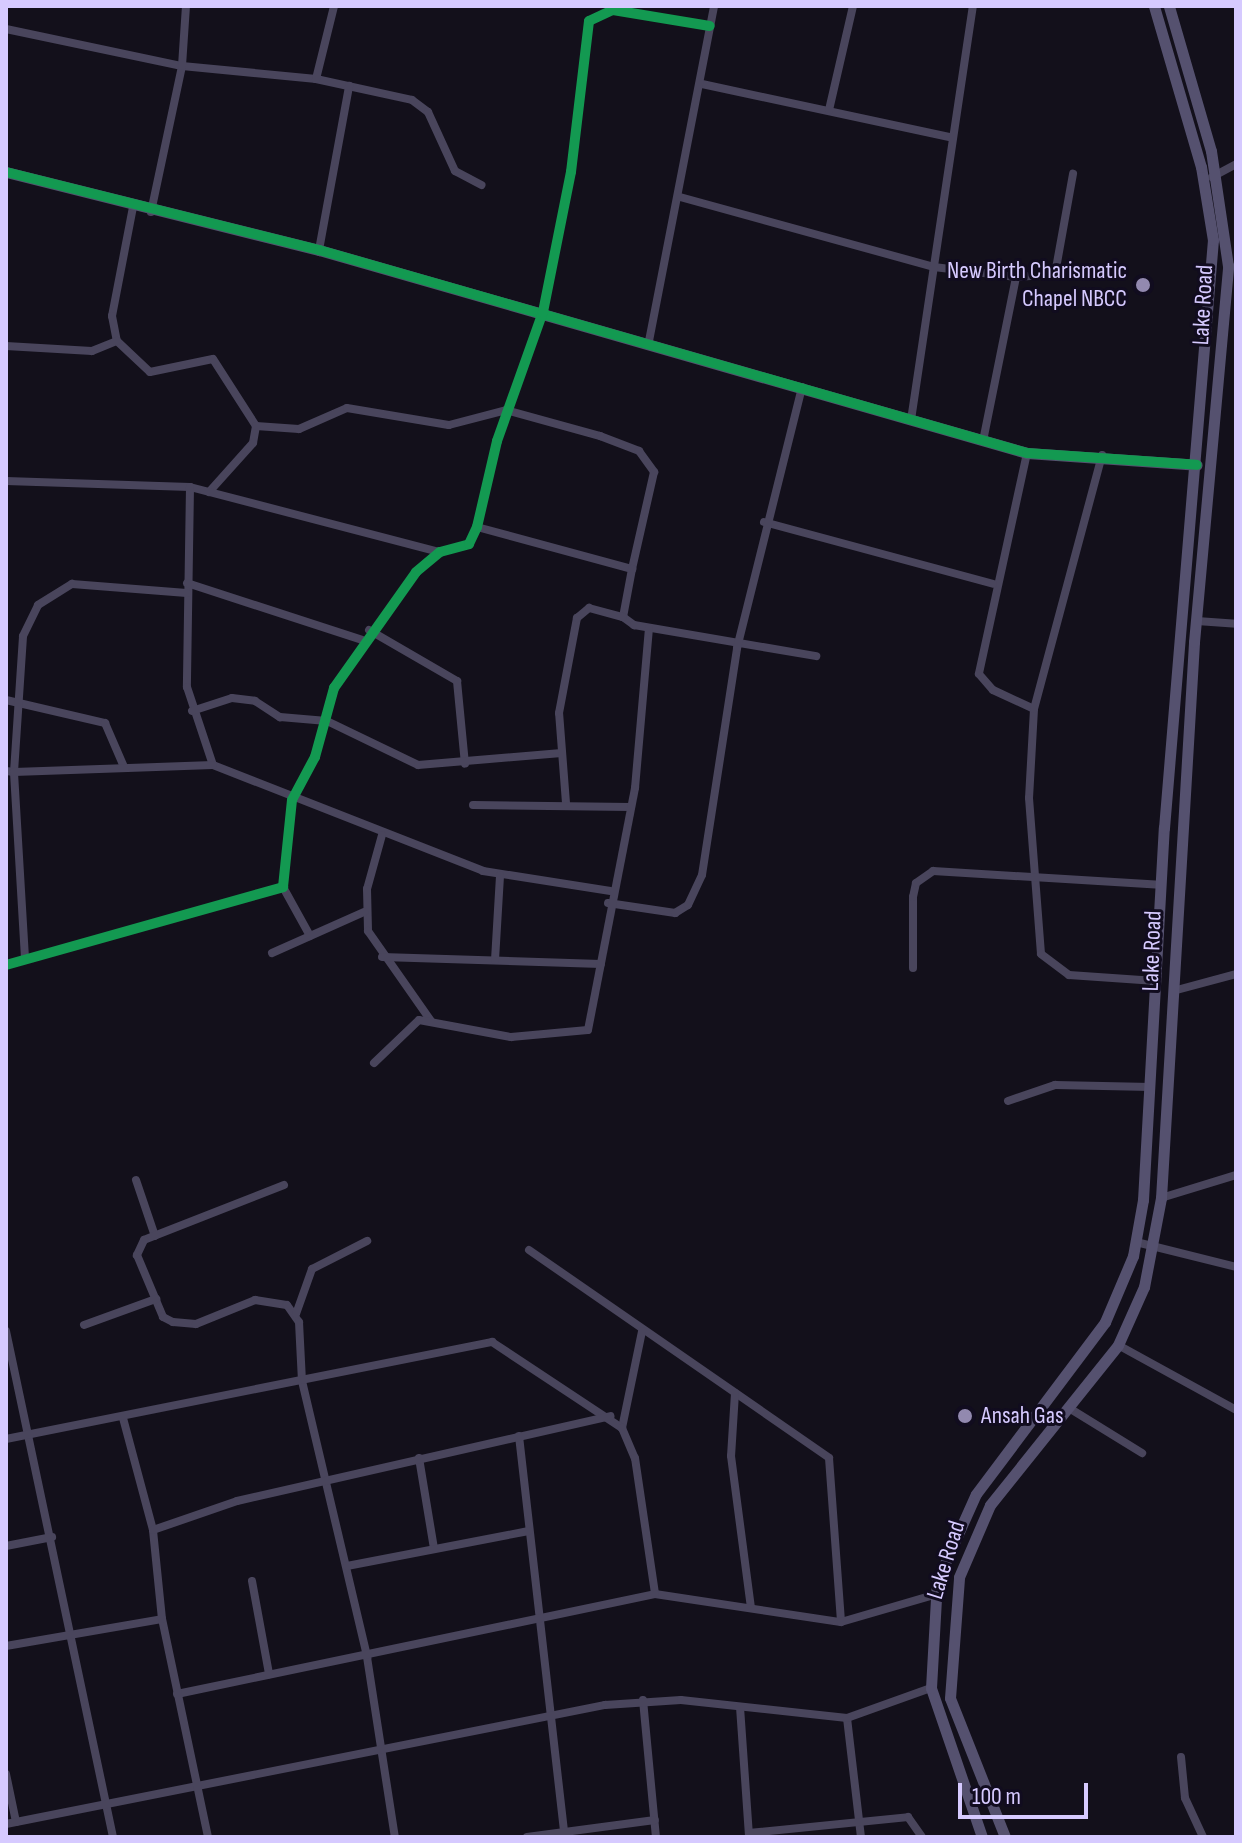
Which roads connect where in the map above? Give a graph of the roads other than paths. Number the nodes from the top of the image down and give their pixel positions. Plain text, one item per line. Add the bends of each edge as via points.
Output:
1 (186, 6) edge
2 (334, 6) edge
3 (714, 6) edge
4 (853, 6) edge
5 (973, 6) edge
6 (1154, 6) edge
7 (1169, 6) edge
8 (710, 26) junction
9 (6, 29) edge
10 (182, 66) junction
11 (316, 79) junction
12 (702, 84) junction
13 (349, 86) junction
14 (829, 110) junction
15 (950, 137) junction
16 (1236, 164) edge
17 (6, 172) edge
18 (1073, 174) dead end
19 (1216, 175) junction
20 (1204, 180) junction
21 (481, 185) dead end
22 (680, 197) junction
23 (133, 207) junction
24 (151, 212) junction
25 (319, 250) junction
26 (934, 267) junction
27 (1016, 277) junction
28 (543, 312) junction
29 (117, 341) junction
30 (649, 341) junction
31 (6, 346) edge
32 (802, 386) junction
33 (506, 410) junction
34 (911, 420) junction
35 (256, 426) junction
36 (983, 441) junction
37 (1027, 453) junction
38 (1102, 455) junction
39 (1197, 465) junction
40 (6, 481) edge
41 (190, 487) junction
42 (209, 492) junction
43 (764, 522) junction
44 (477, 527) junction
45 (440, 552) junction
46 (632, 569) junction
47 (187, 583) junction
48 (993, 584) junction
49 (187, 593) junction
50 (623, 617) junction
51 (1197, 621) junction
52 (1236, 624) edge
53 (649, 629) junction
54 (369, 630) junction
55 (362, 640) junction
56 (737, 648) junction
57 (816, 656) dead end
58 (11, 700) edge
59 (1034, 709) junction
60 (192, 711) junction
61 (327, 721) junction
62 (562, 753) junction
63 (465, 764) junction
64 (213, 765) junction
65 (124, 767) junction
66 (10, 771) edge
67 (292, 800) junction
68 (566, 803) junction
69 (473, 805) dead end
70 (631, 807) junction
71 (382, 835) junction
72 (500, 875) junction
73 (1033, 880) junction
74 (1160, 885) junction
75 (283, 887) junction
76 (610, 891) junction
77 (608, 903) junction
78 (364, 912) junction
79 (310, 936) junction
80 (272, 953) dead end
81 (382, 957) junction
82 (25, 958) junction
83 (495, 960) junction
84 (601, 964) junction
85 (6, 965) edge
86 (913, 968) dead end
87 (1236, 974) edge
88 (1156, 981) junction
89 (1173, 991) junction
90 (431, 1021) junction
91 (374, 1063) dead end
92 (1151, 1087) junction
93 (1008, 1101) dead end
94 (1236, 1175) edge
95 (136, 1180) dead end
96 (284, 1185) dead end
97 (1161, 1198) junction
98 (155, 1236) junction
99 (367, 1241) dead end
100 (1136, 1242) junction
101 (1155, 1248) junction
102 (529, 1250) dead end
103 (1236, 1267) edge
104 (156, 1299) junction
105 (296, 1314) junction
106 (84, 1325) dead end
107 (6, 1331) edge
108 (642, 1331) junction
109 (1118, 1345) junction
110 (302, 1381) junction
111 (735, 1393) junction
112 (1069, 1408) junction
113 (1236, 1410) edge
114 (610, 1416) junction
115 (123, 1418) junction
116 (622, 1428) junction
117 (24, 1435) junction
118 (519, 1436) junction
119 (6, 1439) edge
120 (1142, 1453) dead end
121 (419, 1458) junction
122 (326, 1482) junction
123 (153, 1530) junction
124 (529, 1531) junction
125 (52, 1537) junction
126 (6, 1546) edge
127 (434, 1549) junction
128 (347, 1566) junction
129 (252, 1581) dead end
130 (655, 1594) junction
131 (934, 1595) junction
132 (751, 1607) junction
133 (162, 1619) junction
134 (539, 1621) junction
135 (841, 1622) junction
136 (73, 1636) junction
137 (6, 1646) edge
138 (367, 1657) junction
139 (269, 1674) junction
140 (931, 1688) junction
141 (177, 1694) junction
142 (643, 1700) junction
143 (740, 1707) junction
144 (551, 1717) junction
145 (847, 1718) junction
146 (385, 1753) junction
147 (1181, 1757) dead end
148 (6, 1774) edge
149 (200, 1788) junction
150 (109, 1805) junction
151 (655, 1820) junction
152 (859, 1821) junction
153 (16, 1822) junction
154 (6, 1824) edge
155 (565, 1834) edge
156 (749, 1835) edge
157 (113, 1837) edge
158 (208, 1837) edge
159 (395, 1837) edge
160 (527, 1837) edge
161 (656, 1837) edge
162 (861, 1837) edge
163 (922, 1837) edge
164 (982, 1837) edge
165 (1005, 1837) edge
166 (1203, 1837) edge

1 - 10 street
2 - 11 street
3 - 8 street
4 - 14 street
5 - 15 street
6 - 20 main road, Lake Road
7 - 19 main road, Lake Road
8 - 12 street
8 - 28 street via 613,10 589,21 571,172
9 - 10 street
10 - 11 street
10 - 24 street
11 - 13 street
12 - 14 street
12 - 22 street
13 - 21 street via 420,106 455,171
13 - 25 street
14 - 15 street
15 - 26 street
16 - 19 street
17 - 23 main road
18 - 27 street via 1055,274
19 - 20 street
19 - 51 main road, Lake Road via 1228,266
20 - 39 main road, Lake Road via 1213,250
22 - 26 street
22 - 30 street
23 - 24 main road
23 - 29 street via 112,316
24 - 25 main road
25 - 28 main road
26 - 27 street
26 - 34 street
27 - 36 street
28 - 30 main road
28 - 33 street
29 - 31 street via 92,351
29 - 35 street via 150,372 213,359
30 - 32 main road
32 - 34 main road
32 - 43 street
33 - 35 street via 449,425 347,408 299,429
33 - 44 street
33 - 46 street via 600,436 651,461 653,490
34 - 36 main road
35 - 42 street via 253,443
36 - 37 main road
37 - 38 main road
37 - 48 street
38 - 39 main road
38 - 59 street
39 - 74 main road, Lake Road
40 - 41 street
41 - 42 street
41 - 47 street
42 - 45 street
43 - 48 street
43 - 56 street
44 - 45 street via 469,544
44 - 46 street
45 - 54 street
46 - 50 street
47 - 49 street
47 - 55 street
48 - 59 street via 979,674 993,690
49 - 58 street via 60,587 38,605 23,636
49 - 60 street
50 - 53 street
50 - 62 street via 589,608 577,618 559,713
51 - 52 street
51 - 89 main road, Lake Road
53 - 56 street
53 - 70 street
54 - 55 street
54 - 63 street via 457,681
55 - 61 street via 334,688
56 - 57 street
56 - 77 street via 696,892 675,913
58 - 65 street via 105,723
58 - 66 street
59 - 73 street
60 - 61 street via 232,698 280,717
60 - 64 street
61 - 63 street via 392,758
61 - 67 street
62 - 63 street
62 - 68 street
64 - 65 street
64 - 67 street
65 - 66 street
66 - 82 street
67 - 71 street
67 - 75 street
68 - 69 street
68 - 70 street
70 - 76 street
71 - 72 street
71 - 78 street
72 - 76 street
72 - 83 street
73 - 74 street
73 - 86 street via 924,875 913,897
73 - 88 street via 1048,965 1069,975
74 - 88 main road, Lake Road
75 - 79 street
75 - 82 street
76 - 77 street
77 - 84 street
78 - 79 street
78 - 81 street
79 - 80 street
81 - 83 street
81 - 90 street
82 - 85 street
83 - 84 street
84 - 90 street via 593,1020 582,1035 511,1037
87 - 89 street
88 - 92 main road, Lake Road
89 - 97 main road, Lake Road
90 - 91 street via 408,1025
92 - 93 street via 1055,1085
92 - 100 main road, Lake Road
94 - 97 street
95 - 98 street
96 - 98 street
97 - 101 main road, Lake Road
98 - 104 street via 137,1249
99 - 105 street via 312,1269
100 - 101 street
100 - 131 main road, Lake Road via 1119,1296 1093,1342 976,1494 944,1555
101 - 103 street
101 - 109 main road, Lake Road
102 - 108 street
104 - 105 street via 163,1317 185,1327 255,1300 287,1305
104 - 106 street
105 - 110 street
107 - 117 street
108 - 111 street
108 - 116 street
109 - 112 main road, Lake Road
109 - 113 street
110 - 114 street via 492,1342
110 - 115 street
110 - 122 street
111 - 132 street via 731,1456
111 - 135 street via 829,1458
112 - 120 street
112 - 165 main road, Lake Road via 979,1521 953,1608 953,1714
114 - 116 street
114 - 118 street
115 - 117 street
115 - 123 street
116 - 130 street via 635,1458
117 - 119 street
117 - 125 street
118 - 121 street
118 - 124 street
121 - 122 street
121 - 127 street
122 - 123 street via 205,1510
122 - 128 street
123 - 133 street
124 - 127 street
124 - 134 street
125 - 126 street
125 - 136 street
127 - 128 street
128 - 138 street
129 - 139 street
130 - 132 street
130 - 134 street
131 - 135 street
131 - 140 main road, Lake Road
132 - 135 street
133 - 136 street
133 - 141 street
134 - 138 street
134 - 144 street
136 - 137 street
136 - 150 street
138 - 139 street
138 - 146 street
139 - 141 street
140 - 145 street
140 - 164 main road, Lake Road
141 - 149 street
142 - 143 street
142 - 144 street
142 - 151 street
143 - 145 street
143 - 156 street
144 - 146 street
144 - 155 street
145 - 152 street
146 - 149 street
146 - 159 street
147 - 166 street via 1185,1798
148 - 153 street
149 - 150 street
149 - 158 street
150 - 153 street
150 - 157 street
151 - 155 street
151 - 161 street
152 - 156 street
152 - 162 street
152 - 163 street via 908,1817
153 - 154 street
155 - 160 street

